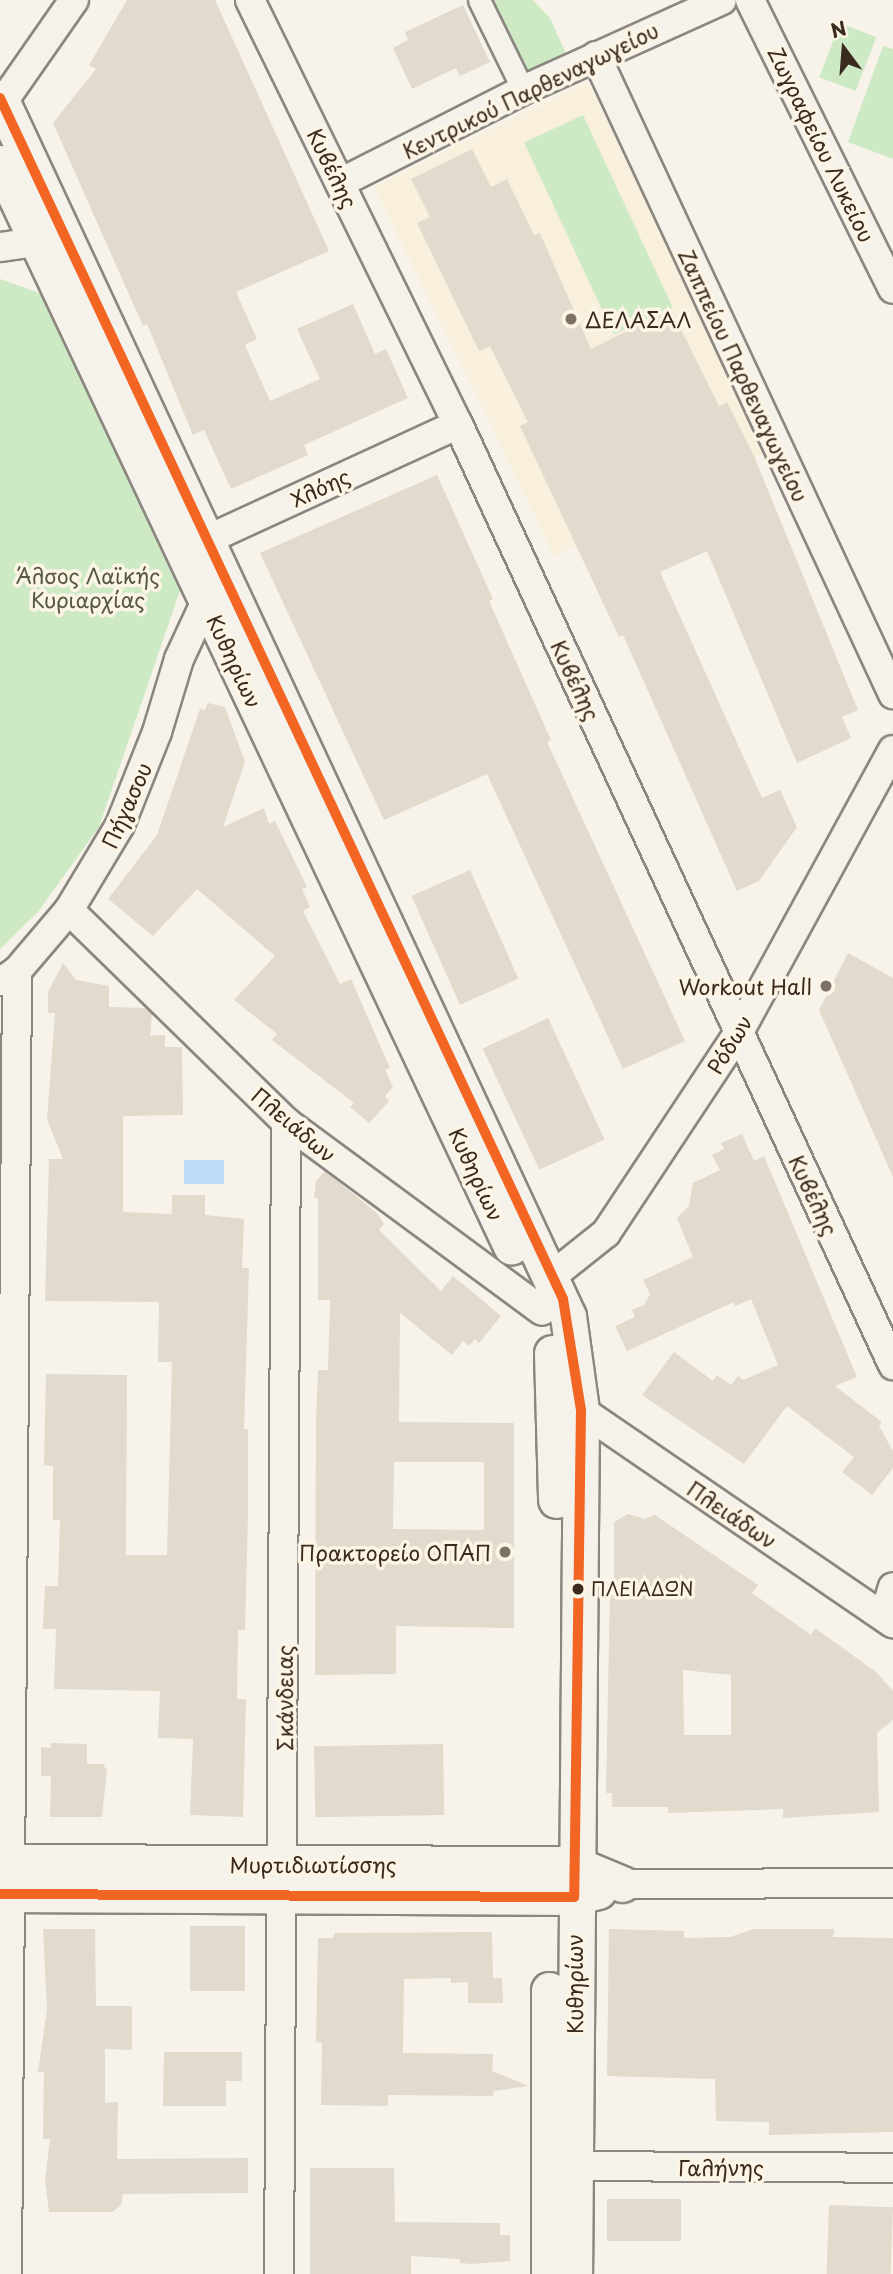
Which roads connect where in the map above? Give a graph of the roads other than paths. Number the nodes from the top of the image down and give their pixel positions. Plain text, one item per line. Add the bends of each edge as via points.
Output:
1 (74, 0) edge
2 (250, 0) edge
3 (479, 0) edge
4 (722, 0) edge
5 (750, 0) edge
6 (596, 57) junction
7 (523, 90) junction
8 (1, 103) edge
9 (0, 163) edge
10 (340, 183) junction
11 (37, 242) junction
12 (0, 247) edge
13 (893, 289) edge
14 (458, 424) junction
15 (195, 545) junction
16 (206, 601) junction
17 (893, 694) edge
18 (893, 750) edge
19 (69, 910) junction
20 (8, 977) edge
21 (739, 1032) junction
22 (286, 1122) junction
23 (552, 1276) junction
24 (542, 1311) junction
25 (893, 1365) edge
26 (581, 1410) junction
27 (893, 1587) edge
28 (889, 1620) edge
29 (5, 1878) edge
30 (283, 1880) junction
31 (563, 1881) junction
32 (893, 1883) edge
33 (622, 1884) joint
34 (562, 2166) junction
35 (893, 2168) edge
36 (7, 2274) edge
37 (279, 2274) edge
38 (549, 2274) edge
39 (574, 2274) edge

1 - 8 street
2 - 10 street, Κυβέλης
3 - 7 street
4 - 6 street, Κεντρικού Παρθεναγωγείου
5 - 13 street, Ζωγραφείου Λυκείου
6 - 7 street, Κεντρικού Παρθεναγωγείου
6 - 17 street, Ζαππείου Παρθεναγωγείου
7 - 10 street, Κεντρικού Παρθεναγωγείου
8 - 15 street, Κυθηρίων
9 - 11 street, Κυθηρίων
10 - 14 street, Κυβέλης
11 - 12 street
11 - 15 street, Κυθηρίων
14 - 15 street, Χλόης
14 - 21 street, Κυβέλης
15 - 16 street, Κυθηρίων
15 - 23 street, Κυθηρίων
16 - 19 street, Πήγασου via 179,659 157,732 120,825
16 - 24 street, Κυθηρίων
18 - 21 street, Ρόδων
19 - 20 street, Πήγασου
19 - 22 street, Πλειάδων
20 - 29 street
21 - 23 street, Ρόδων via 606,1233
21 - 25 street, Κυβέλης
22 - 24 street, Πλειάδων
22 - 30 street, Σκάνδειας
23 - 26 street, Κυθηρίων via 568,1316
24 - 31 street, Κυθηρίων via 549,1328 555,1377
26 - 28 street, Πλειάδων
26 - 31 street, Κυθηρίων
27 - 28 street
29 - 30 street, Μυρτιδιωτίσσης
29 - 36 street
30 - 31 street, Μυρτιδιωτίσσης
30 - 37 street, Σκάνδειας
31 - 33 street, Μυρτιδιωτίσσης
31 - 34 street, Κυθηρίων
32 - 33 street, Μυρτιδιωτίσσης
34 - 35 street, Γαλήνης
34 - 38 street, Κυθηρίων
34 - 39 street, Κυθηρίων

